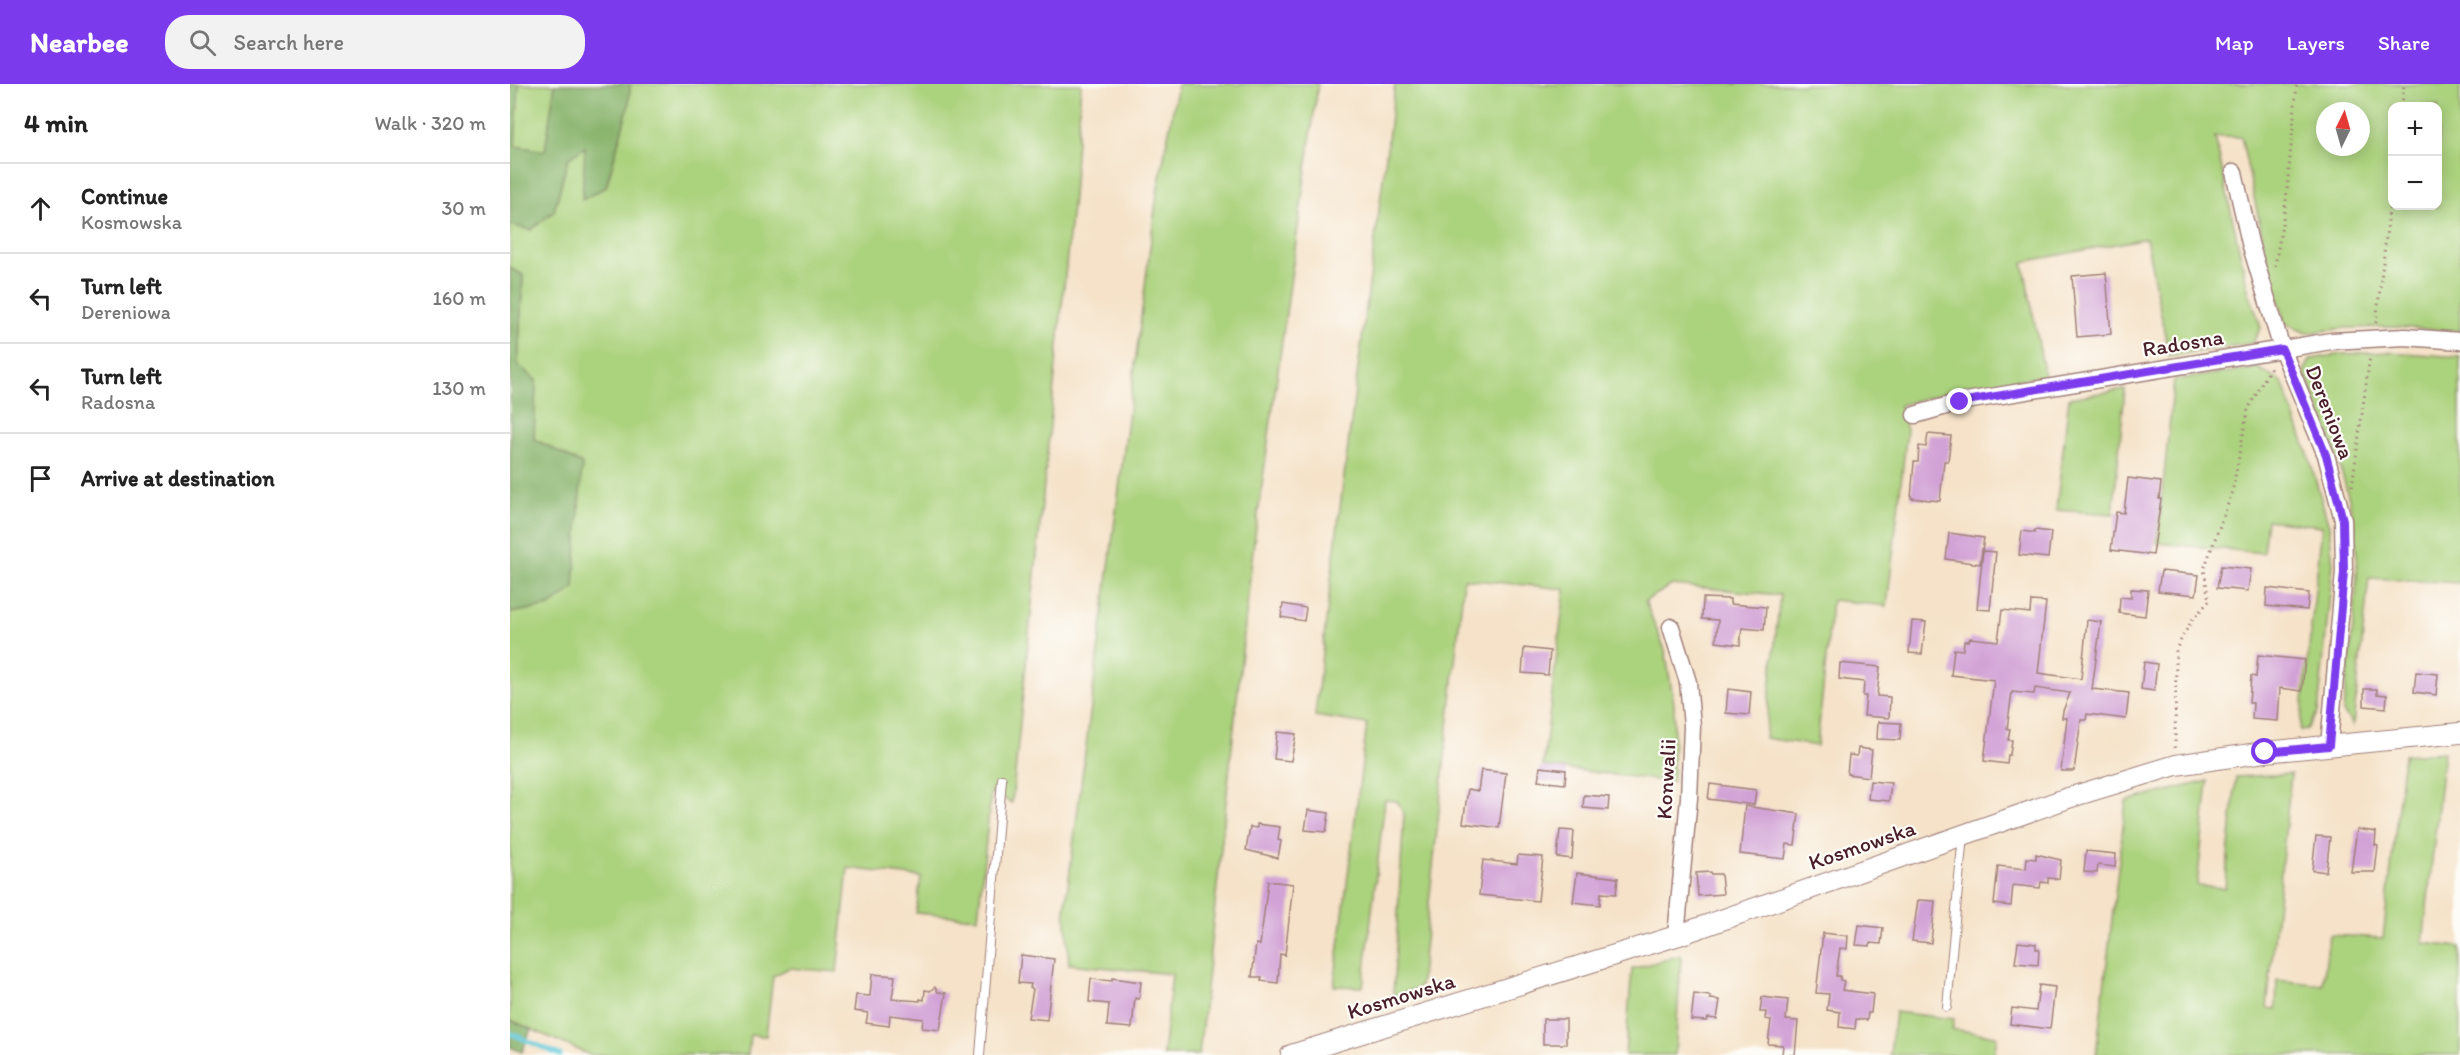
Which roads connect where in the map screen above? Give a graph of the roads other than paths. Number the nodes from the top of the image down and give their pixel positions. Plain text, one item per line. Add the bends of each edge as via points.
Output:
1 (2234, 172) dead end
2 (2460, 341) edge
3 (2282, 349) junction
4 (1915, 415) dead end
5 (1671, 627) dead end
6 (2460, 732) edge
7 (2329, 746) junction
8 (1002, 779) dead end
9 (1963, 835) junction
10 (1676, 936) junction
11 (1947, 1007) dead end
12 (980, 1055) edge
13 (1291, 1055) edge

1 - 3 street, Dereniowa via 2250,243
2 - 3 street, Radosna via 2405,337 2331,340
3 - 4 street, Radosna via 1960,402
3 - 7 street, Dereniowa via 2326,455 2343,520 2344,572
5 - 10 street, Konwalii via 1688,682 1692,726
6 - 7 street, Kosmowska
7 - 9 street, Kosmowska via 2176,765
8 - 12 lane
9 - 10 street, Kosmowska
9 - 11 lane
10 - 13 street, Kosmowska

